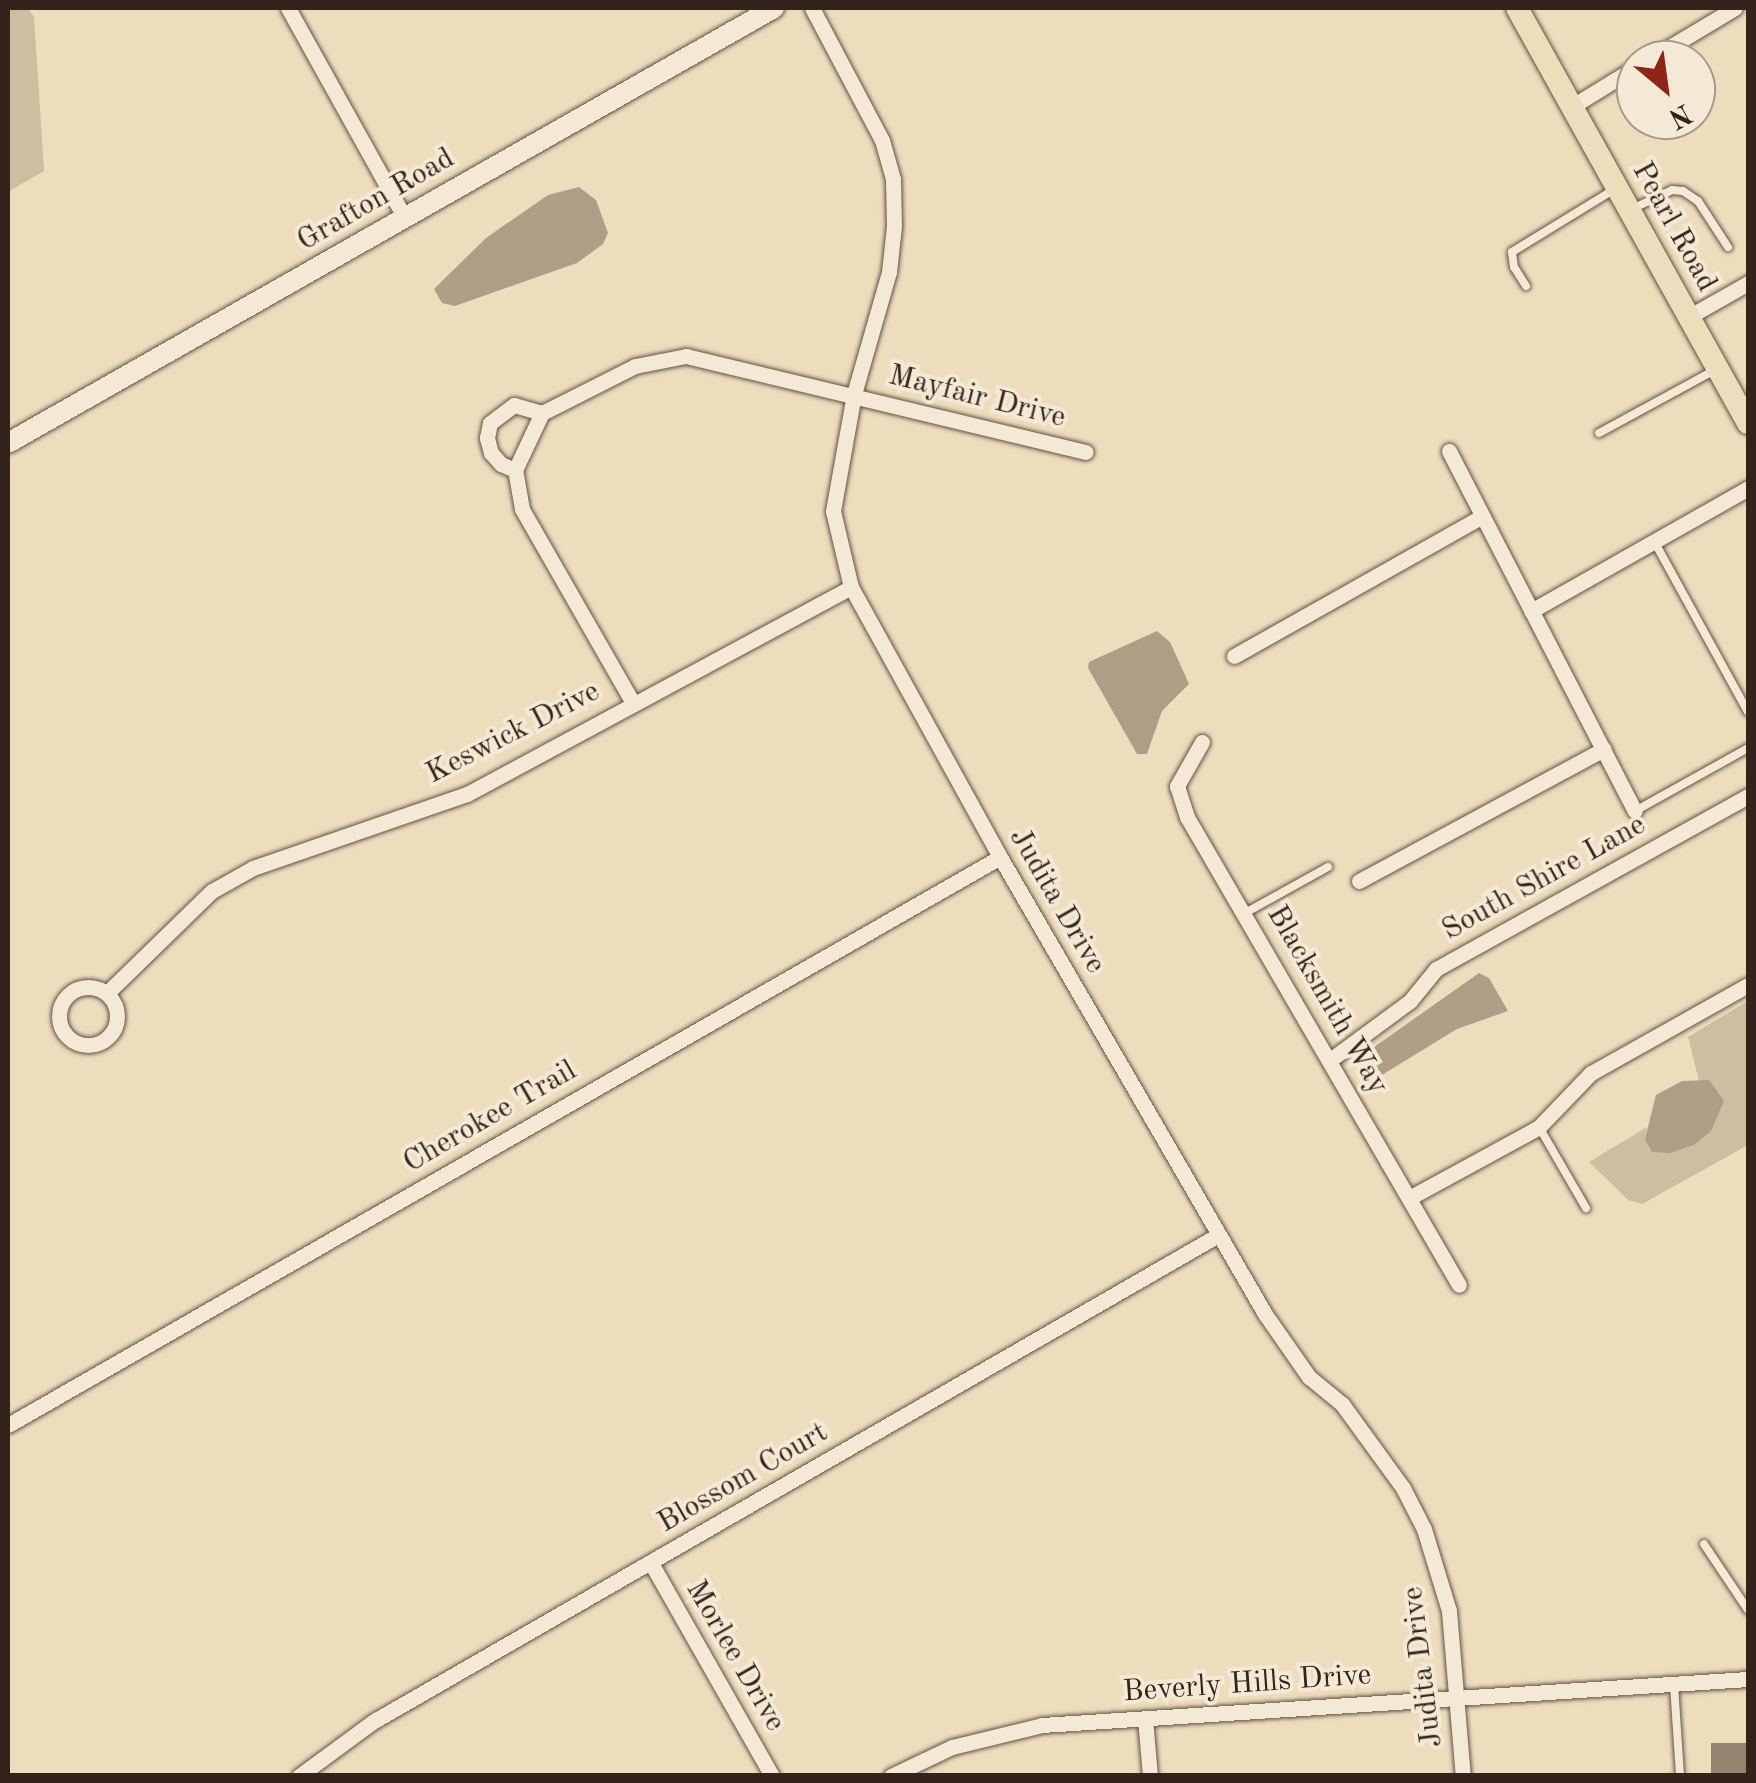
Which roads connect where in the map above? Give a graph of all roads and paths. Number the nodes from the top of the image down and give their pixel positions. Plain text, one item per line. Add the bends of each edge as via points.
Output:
1 (288, 8) edge
2 (774, 8) edge
3 (812, 8) edge
4 (1517, 8) edge
5 (1735, 8) edge
6 (1681, 40) edge
7 (1616, 80) edge
8 (1571, 106) junction
9 (1617, 187) junction
10 (1630, 210) junction
11 (405, 218) junction
12 (1728, 247) dead end
13 (1748, 283) edge
14 (1526, 286) dead end
15 (1690, 316) junction
16 (1719, 368) junction
17 (854, 394) junction
18 (542, 413) junction
19 (1748, 423) edge
20 (1598, 433) dead end
21 (8, 443) edge
22 (1086, 452) dead end
23 (1449, 452) dead end
24 (515, 470) junction
25 (1748, 488) edge
26 (1482, 516) junction
27 (1654, 542) junction
28 (851, 587) junction
29 (1531, 611) junction
30 (1234, 656) dead end
31 (633, 703) junction
32 (1748, 712) edge
33 (1202, 742) dead end
34 (1748, 748) edge
35 (1604, 749) junction
36 (1748, 796) edge
37 (1636, 811) joint
38 (1000, 857) junction
39 (1328, 866) dead end
40 (1359, 880) dead end
41 (1246, 913) junction
42 (1748, 984) edge
43 (107, 993) dead end
44 (1330, 1060) junction
45 (1539, 1127) junction
46 (1409, 1198) junction
47 (1586, 1208) dead end
48 (1218, 1235) junction
49 (1459, 1285) dead end
50 (8, 1426) edge
51 (1704, 1544) dead end
52 (651, 1563) junction
53 (1748, 1610) edge
54 (1748, 1679) edge
55 (1674, 1685) junction
56 (1457, 1697) junction
57 (1146, 1718) junction
58 (299, 1776) edge
59 (772, 1776) edge
60 (891, 1776) edge
61 (1150, 1776) edge
62 (1463, 1776) edge
63 (1680, 1776) edge

1 - 11 street
2 - 11 street, Grafton Road
3 - 17 street, Judita Drive via 882,140 893,178 888,272
4 - 8 main road, Pearl Road
5 - 6 street
7 - 8 street
8 - 9 main road, Pearl Road
9 - 10 main road, Pearl Road
9 - 14 lane via 1512,252
10 - 12 lane via 1683,190
10 - 15 main road, Pearl Road
11 - 21 street, Grafton Road
13 - 15 street
15 - 16 main road, Pearl Road
16 - 19 main road, Pearl Road
16 - 20 lane
17 - 18 street, Mayfair Drive via 686,356 635,366
17 - 22 street, Mayfair Drive
17 - 28 street, Judita Drive via 833,511
18 - 24 street
18 - 24 street via 514,405 490,423 491,453
23 - 26 street
24 - 31 street via 522,509
25 - 27 street
26 - 29 street
26 - 30 street
27 - 29 street
27 - 32 lane
28 - 31 street, Keswick Drive
28 - 38 street, Judita Drive
29 - 35 street
31 - 43 street, Keswick Drive via 467,794 253,868 212,891
33 - 41 street, Blacksmith Way via 1177,786 1188,817
34 - 37 lane
35 - 37 street
35 - 40 street
36 - 44 street, South Shire Lane via 1436,969 1410,1001
38 - 48 street, Judita Drive
38 - 50 street, Cherokee Trail
39 - 41 lane
41 - 44 street, Blacksmith Way
42 - 45 street via 1591,1073
44 - 46 street, Blacksmith Way
45 - 46 street
45 - 47 lane
46 - 49 street, Blacksmith Way
48 - 52 street, Blossom Court
48 - 56 street, Judita Drive via 1309,1377 1342,1404 1404,1488 1442,1583
51 - 53 lane
52 - 58 street, Blossom Court via 374,1721
52 - 59 street, Morlee Drive
54 - 55 street, Beverly Hills Drive
55 - 56 street, Beverly Hills Drive
55 - 63 lane
56 - 57 street, Beverly Hills Drive
56 - 62 street, Judita Drive
57 - 60 street, Beverly Hills Drive via 1000,1733
57 - 61 street

